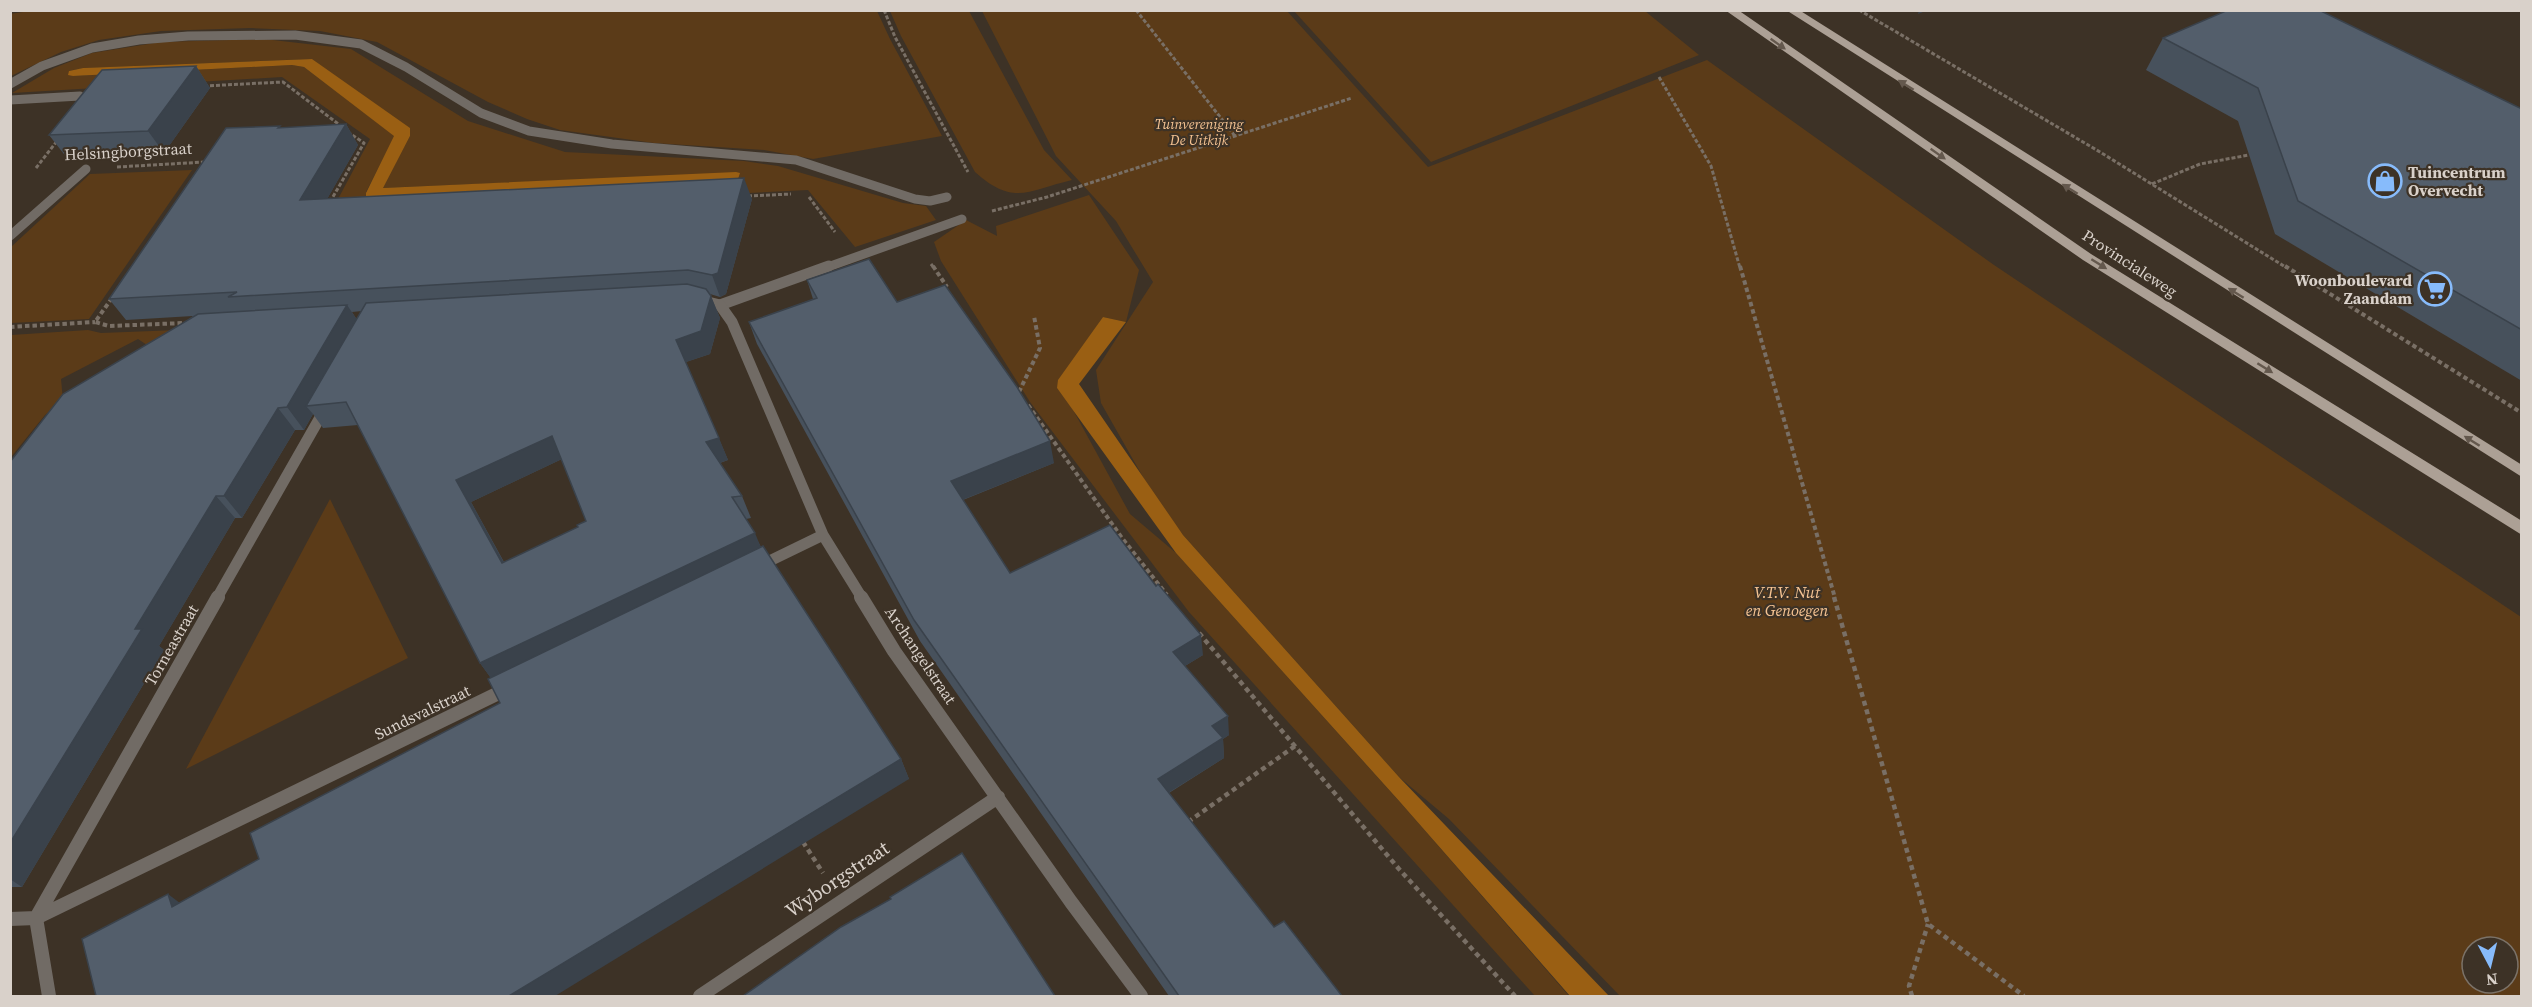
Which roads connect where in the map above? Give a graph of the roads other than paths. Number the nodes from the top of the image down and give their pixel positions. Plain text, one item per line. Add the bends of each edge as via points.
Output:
1 (1730, 10) edge
2 (1791, 10) edge
3 (10, 84) edge
4 (80, 96) edge
5 (10, 100) edge
6 (86, 169) road end
7 (947, 197) dead end
8 (962, 219) dead end
9 (10, 236) edge
10 (686, 300) edge
11 (720, 305) junction
12 (334, 392) edge
13 (2522, 472) edge
14 (2522, 529) edge
15 (823, 535) junction
16 (748, 572) edge
17 (521, 682) edge
18 (998, 796) junction
19 (36, 918) junction
20 (10, 919) edge
21 (49, 996) edge
22 (700, 996) edge
23 (1141, 996) edge

1 -> 14 main road, Provincialeweg via 2087,257
13 -> 2 main road, Provincialeweg
3 - 7 street via 42,66 82,51 128,42 188,36 295,35 361,44 481,113 529,131 612,144 796,160 915,199
4 - 5 street
6 - 9 street
8 - 11 street
10 - 11 street
11 - 15 street, Archangelstraat via 732,322
12 - 19 street, Torneastraat
15 - 16 street
15 - 18 street, Archangelstraat via 894,651
17 - 19 street, Sundsvalstraat
18 - 22 street, Wyborgstraat
18 - 23 street, Archangelstraat
19 - 20 street
19 - 21 street

